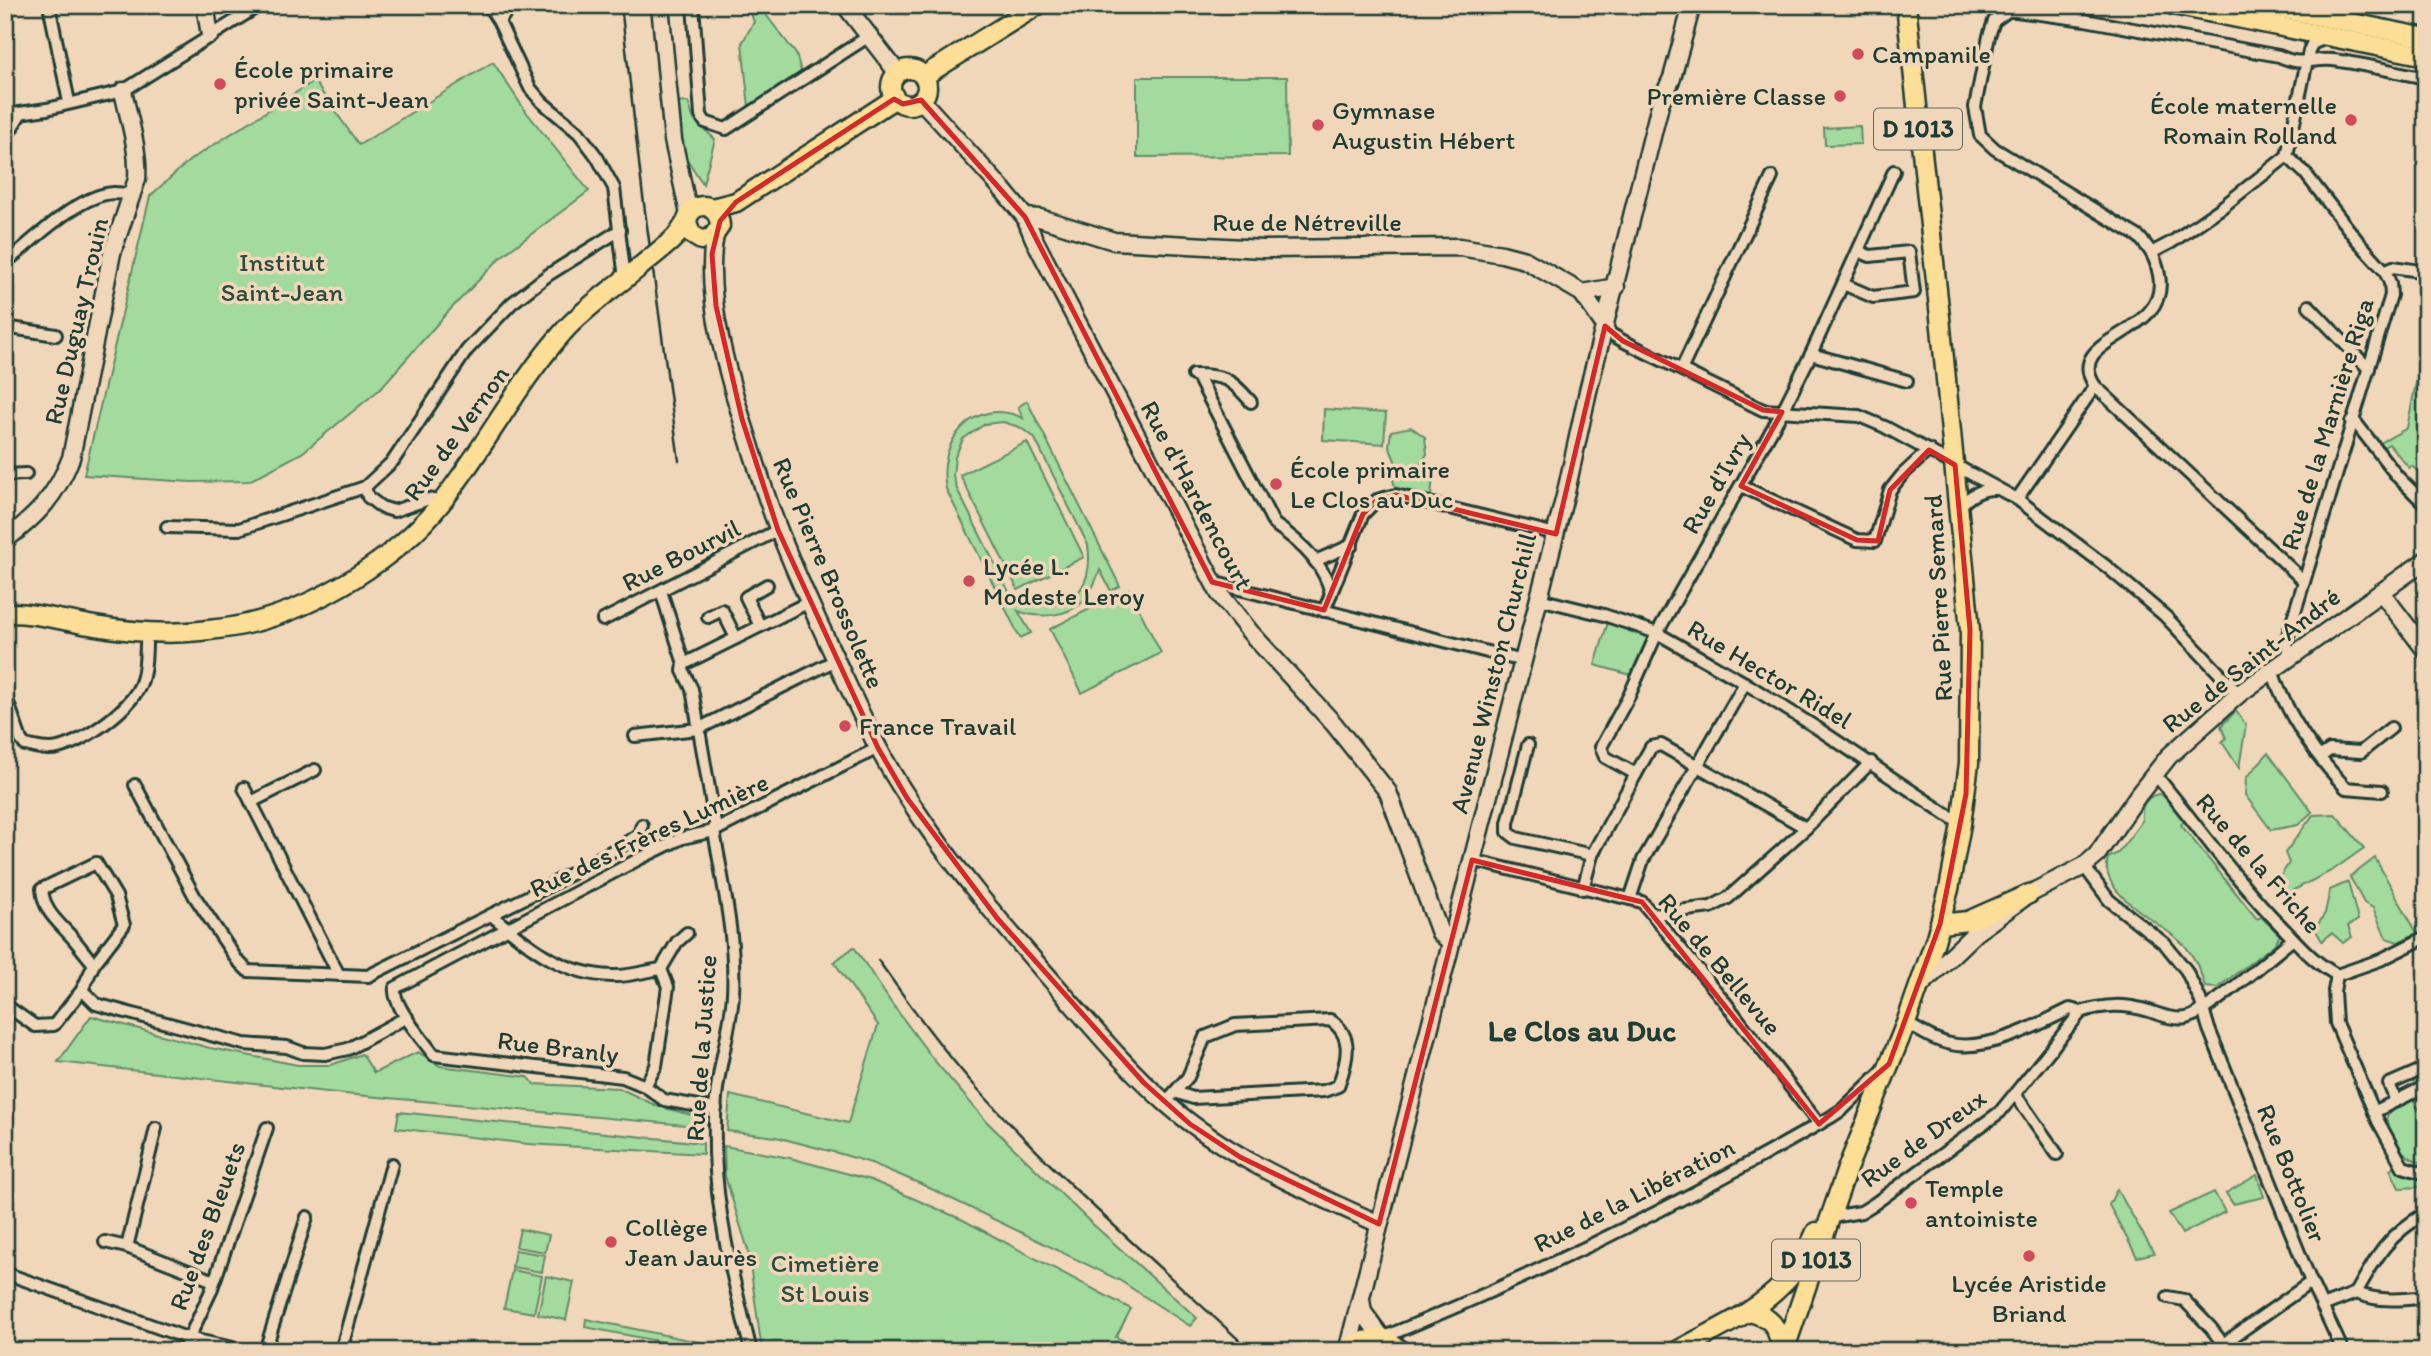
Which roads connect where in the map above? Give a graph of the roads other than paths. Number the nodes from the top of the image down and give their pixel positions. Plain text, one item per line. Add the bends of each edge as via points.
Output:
1 (49, 5) edge
2 (205, 5) edge
3 (260, 5) edge
4 (488, 5) edge
5 (511, 5) edge
6 (660, 5) edge
7 (693, 5) edge
8 (845, 5) edge
9 (1038, 5) edge
10 (1906, 5) edge
11 (2173, 5) edge
12 (2264, 5) edge
13 (1691, 6) edge
14 (2248, 20) junction
15 (499, 22) junction
16 (210, 35) junction
17 (869, 36) junction
18 (2333, 36) junction
19 (2426, 38) edge
20 (2309, 51) junction
21 (2426, 56) edge
22 (2307, 64) junction
23 (897, 72) junction
24 (924, 76) junction
25 (2426, 78) edge
26 (123, 91) junction
27 (894, 99) junction
28 (921, 100) junction
29 (69, 102) junction
30 (21, 113) junction
31 (5, 115) edge
32 (5, 139) edge
33 (2287, 156) junction
34 (1894, 171) dead end
35 (1772, 177) dead end
36 (131, 195) junction
37 (1025, 217) junction
38 (704, 227) junction
39 (620, 230) junction
40 (1858, 251) junction
41 (2153, 252) junction
42 (5, 262) edge
43 (2385, 271) junction
44 (2426, 272) edge
45 (631, 274) junction
46 (1843, 284) junction
47 (1616, 286) junction
48 (1582, 293) junction
49 (2309, 306) dead end
50 (1605, 326) junction
51 (5, 327) edge
52 (56, 335) dead end
53 (1811, 354) junction
54 (1682, 368) junction
55 (2369, 369) junction
56 (1907, 382) dead end
57 (2095, 386) junction
58 (1251, 402) dead end
59 (1782, 412) junction
60 (2351, 422) junction
61 (1929, 450) junction
62 (1955, 465) junction
63 (26, 474) dead end
64 (5, 475) edge
65 (1741, 486) junction
66 (365, 488) junction
67 (1999, 490) junction
68 (2017, 499) junction
69 (442, 502) junction
70 (2426, 505) edge
71 (1959, 508) junction
72 (167, 527) dead end
73 (778, 530) junction
74 (1556, 534) junction
75 (5, 540) edge
76 (1352, 545) junction
77 (2426, 560) edge
78 (1315, 561) junction
79 (1212, 582) junction
80 (2304, 582) junction
81 (767, 585) dead end
82 (661, 592) junction
83 (2381, 592) junction
84 (1331, 594) junction
85 (1539, 599) junction
86 (809, 601) junction
87 (1324, 611) junction
88 (5, 613) edge
89 (708, 617) dead end
90 (603, 620) dead end
91 (760, 626) junction
92 (147, 630) junction
93 (1657, 633) junction
94 (736, 638) junction
95 (2426, 651) edge
96 (2289, 656) junction
97 (836, 660) junction
98 (1523, 662) junction
99 (684, 664) junction
100 (2272, 670) junction
101 (1745, 683) junction
102 (5, 694) edge
103 (2239, 694) junction
104 (2391, 728) dead end
105 (698, 729) junction
106 (635, 736) dead end
107 (1528, 745) dead end
108 (878, 748) junction
109 (2321, 757) junction
110 (1871, 762) junction
111 (1698, 765) junction
112 (315, 770) dead end
113 (2154, 773) junction
114 (1636, 774) junction
115 (135, 785) dead end
116 (244, 788) dead end
117 (2382, 791) dead end
118 (251, 802) junction
119 (1961, 824) junction
120 (642, 825) dead end
121 (1806, 828) junction
122 (714, 831) junction
123 (1591, 855) junction
124 (1472, 860) junction
125 (2084, 866) junction
126 (1583, 889) junction
127 (2029, 894) junction
128 (1630, 899) junction
129 (1432, 910) junction
130 (1654, 914) junction
131 (491, 915) junction
132 (1457, 920) junction
133 (1940, 924) junction
134 (507, 928) junction
135 (687, 933) dead end
136 (2426, 937) edge
137 (2293, 939) junction
138 (1451, 942) junction
139 (94, 964) junction
140 (661, 969) junction
141 (340, 975) junction
142 (2337, 975) junction
143 (1921, 985) junction
144 (82, 990) junction
145 (11, 1009) dead end
146 (2204, 1010) junction
147 (2075, 1011) junction
148 (407, 1017) junction
149 (1906, 1023) junction
150 (1889, 1064) junction
151 (2426, 1068) edge
152 (645, 1086) junction
153 (2015, 1094) junction
154 (2426, 1096) edge
155 (1170, 1097) junction
156 (2396, 1101) junction
157 (716, 1110) junction
158 (2374, 1112) junction
159 (1819, 1124) junction
160 (156, 1128) dead end
161 (267, 1128) dead end
162 (2057, 1154) dead end
163 (391, 1164) dead end
164 (1847, 1169) junction
165 (2426, 1174) edge
166 (2426, 1213) edge
167 (307, 1217) dead end
168 (1832, 1217) junction
169 (1379, 1224) junction
170 (105, 1242) dead end
171 (127, 1247) junction
172 (5, 1273) edge
173 (215, 1281) junction
174 (2311, 1282) junction
175 (2356, 1293) junction
176 (1361, 1297) junction
177 (2168, 1297) dead end
178 (2426, 1297) edge
179 (2322, 1306) junction
180 (1749, 1312) junction
181 (187, 1338) junction
182 (1387, 1344) edge
183 (2225, 1347) edge
184 (1348, 1350) edge
185 (183, 1351) edge
186 (247, 1351) edge
187 (265, 1351) edge
188 (341, 1351) edge
189 (751, 1351) edge
190 (1402, 1351) edge
191 (1677, 1351) edge
192 (1783, 1351) edge
193 (2343, 1351) edge

1 - 29 street
2 - 16 main road
3 - 16 street
4 - 15 street
5 - 15 street
6 - 38 main road via 673,140 680,174
7 - 17 street via 701,115 705,122 726,129
8 - 17 main road
9 - 24 main road
10 - 62 main road, Rue Pierre Semard / D 1013
11 - 14 main road
12 - 19 main road
13 - 47 main road, Avenue Winston Churchill via 1672,78 1661,101
14 - 18 main road
14 - 20 street via 2267,33 2297,38
15 - 39 street via 530,88 579,133 597,157 614,188
16 - 26 street
17 - 23 main road
18 - 20 street via 2312,44
18 - 21 main road
20 - 22 street
22 - 25 street via 2334,61
22 - 33 street
22 - 41 street via 2085,20 2008,11 1994,21 1975,107 1980,135 1995,149 2139,237
23 - 24 main road via 910,69
23 - 27 main road via 890,85
24 - 28 main road via 927,89
26 - 29 street
26 - 36 main road, Rue Duguay Trouin via 138,167
27 - 28 main road via 902,104
27 - 38 main road, Rue de Vernon
28 - 37 main road, Rue d'Hardencourt
29 - 30 street
30 - 31 street
30 - 32 street
33 - 41 street via 2221,208
33 - 43 street, Rue de la Marnière Riga
34 - 40 street, Rue d'Ivry
35 - 54 street
36 - 42 street via 94,197
36 - 75 main road, Rue Duguay Trouin via 112,253 71,458 44,507
37 - 48 main road, Rue de Nétreville via 1114,241 1193,247 1460,247 1525,260
37 - 79 main road, Rue d'Hardencourt
38 - 45 main road, Rue de Vernon, bridge via 669,243
38 - 73 main road, Rue Pierre Brossolette via 718,330
39 - 45 street
39 - 66 street via 512,303 467,350 393,461
40 - 46 street, Rue d'Ivry
40 - 46 street via 1870,256 1909,252 1914,292 1874,296
41 - 57 street via 2161,282 2157,304 2089,359 2088,375
43 - 44 street via 2393,267
43 - 55 street, Rue de la Marnière Riga via 2391,295
45 - 69 main road, Rue de Vernon via 565,330
46 - 53 street, Rue d'Ivry
47 - 48 main road
47 - 50 main road, Avenue Winston Churchill
48 - 50 main road, Rue de Nétreville
49 - 55 street
50 - 54 street via 1623,341
50 - 74 main road, Avenue Winston Churchill
51 - 52 street
53 - 56 street
53 - 59 street, Rue d'Ivry
54 - 59 street via 1763,410
55 - 60 street, Rue de la Marnière Riga
57 - 68 street
57 - 80 street
58 - 78 street via 1234,383 1195,375 1274,524 1296,538
59 - 61 street via 1859,416
59 - 65 street, Rue d'Ivry
60 - 70 street
60 - 80 street, Rue de la Marnière Riga
61 - 62 street
61 - 65 street via 1890,490 1875,541 1857,540
62 - 67 street
62 - 71 main road, Rue Pierre Semard / D 1013
63 - 64 street
65 - 93 street, Rue d'Ivry
66 - 69 street via 368,497 394,511 429,499
66 - 72 street via 239,529
67 - 68 street
67 - 71 street via 1972,495
68 - 103 street via 2165,616
69 - 92 main road, Rue de Vernon via 388,553 297,608 246,625 188,632
71 - 119 main road, Rue Pierre Semard / D 1013 via 1971,692
73 - 82 street, Rue Bourvil
73 - 86 main road, Rue Pierre Brossolette
74 - 76 street via 1395,495 1377,500 1363,514
74 - 85 main road, Avenue Winston Churchill
76 - 78 street
76 - 84 street
77 - 83 main road, Rue de Saint-André
78 - 84 street
79 - 87 street
79 - 129 main road, Rue d'Hardencourt via 1234,614 1334,724 1388,792
80 - 96 street, Rue de la Marnière Riga via 2287,640
81 - 91 street via 746,597
82 - 90 street, Rue Bourvil
82 - 99 street, Rue de la Justice
83 - 95 main road
83 - 96 main road, Rue de Saint-André
84 - 87 street
85 - 93 street, Rue Hector Ridel
85 - 98 main road, Avenue Winston Churchill
86 - 91 street
86 - 97 main road, Rue Pierre Brossolette
87 - 98 street
88 - 92 main road, Rue de Vernon
89 - 94 street via 722,610
91 - 94 street
92 - 102 street via 142,680 135,694 86,736 58,748 25,745
93 - 101 street, Rue Hector Ridel
93 - 114 street, Rue d'Ivry via 1601,747 1605,757
94 - 99 street
96 - 100 main road, Rue de Saint-André
97 - 105 street
97 - 108 main road, Rue Pierre Brossolette
98 - 124 main road, Avenue Winston Churchill
99 - 105 street, Rue de la Justice
100 - 103 main road, Rue de Saint-André
100 - 109 street via 2297,725
101 - 110 street, Rue Hector Ridel
101 - 111 street
103 - 113 main road, Rue de Saint-André
104 - 109 street via 2361,752 2330,750
105 - 106 street
105 - 122 street, Rue de la Justice
107 - 123 street via 1508,832 1516,838
108 - 122 street, Rue des Frères Lumière
108 - 155 main road, Rue Pierre Brossolette via 907,798 968,883 1101,1037
109 - 117 street via 2346,788
110 - 119 street, Rue Hector Ridel
110 - 121 street
111 - 114 street via 1661,745 1651,747
111 - 121 street
111 - 128 street via 1643,860
112 - 118 street
113 - 125 main road, Rue de Saint-André via 2096,856
113 - 137 street, Rue de la Friche via 2226,866
114 - 123 street
115 - 141 street via 195,897 248,971
116 - 118 street
118 - 141 street
119 - 133 main road, Rue Pierre Semard / D 1013
120 - 131 street via 639,834 624,845
121 - 130 street via 1728,898 1711,907
122 - 134 street, Rue des Frères Lumière via 682,838
122 - 157 street, Rue de la Justice via 733,963 733,998
123 - 126 street
124 - 126 street, Rue de Bellevue
124 - 132 main road, Avenue Winston Churchill
125 - 127 main road, Rue de Saint-André
125 - 146 street, Rue Bottolier via 2109,900 2165,944 2186,970
126 - 128 street, Rue de Bellevue
127 - 133 main road via 1968,921
127 - 143 main road, Rue de Saint-André via 1975,933
128 - 130 street, Rue de Bellevue via 1642,902
129 - 132 main road
129 - 138 main road, Rue d'Hardencourt via 1440,933
130 - 159 street, Rue de Bellevue
131 - 134 street
131 - 141 street via 368,976
132 - 138 main road, Avenue Winston Churchill
133 - 143 main road, Rue Pierre Semard / D 1013
134 - 140 street via 571,970 614,977
134 - 148 street, Rue des Frères Lumière via 395,988 394,995
135 - 140 street
136 - 142 street
137 - 142 street, Rue de la Friche via 2317,964
137 - 146 street
138 - 169 main road, Avenue Winston Churchill
139 - 139 street via 53,919 42,890 96,863 116,896 124,925
139 - 144 street
140 - 152 street via 668,987 656,1066
142 - 158 street via 2336,1023
143 - 149 main road, Rue Pierre Semard / D 1013
144 - 145 street via 54,1025 35,1026
144 - 148 street via 96,1004 128,1014 244,1044 287,1047 303,1053 348,1049
146 - 147 street via 2186,1018 2120,1005
146 - 174 street, Rue Bottolier
147 - 149 street via 1973,1045 1948,1044
147 - 153 street, Rue de Dreux
148 - 152 street, Rue Branly via 434,1055 623,1077
149 - 150 main road, Rue Pierre Semard / D 1013
150 - 159 street, Rue de la Libération via 1843,1109
150 - 164 main road, Rue Pierre Semard / D 1013
151 - 156 street via 2389,1084
152 - 157 street, Rue Branly via 664,1100
153 - 162 street
153 - 168 street, Rue de Dreux via 2000,1112 1874,1204 1861,1212
154 - 156 street via 2422,1088
155 - 155 street via 1188,1077 1205,1037 1235,1025 1330,1020 1344,1031 1348,1049 1338,1086 1324,1091
155 - 169 main road, Rue Pierre Brossolette via 1190,1124 1240,1157
156 - 158 street
157 - 189 street, Rue de la Justice via 722,1226
158 - 165 street via 2403,1167
159 - 182 street, Rue de la Libération via 1615,1233
160 - 171 street
161 - 173 street, Rue des Bleuets
163 - 188 street
164 - 168 main road, Rue Pierre Semard / D 1013
164 - 180 main road, Rue Pierre Semard / D 1013 via 1806,1252 1785,1283
166 - 175 street via 2392,1236
167 - 187 street
168 - 192 main road, Rue Pierre Semard / D 1013
169 - 176 main road, Avenue Winston Churchill
170 - 171 street
171 - 173 street
172 - 181 street
173 - 181 street, Rue des Bleuets
174 - 179 street, Rue Bottolier
174 - 183 street
175 - 178 street via 2371,1299
175 - 179 street
176 - 182 main road via 1363,1312
176 - 184 main road, Avenue Winston Churchill
177 - 183 street via 2184,1300
179 - 193 street, Rue Bottolier
180 - 191 main road, D 1013
180 - 192 main road via 1764,1315 1776,1327
181 - 185 street, Rue des Bleuets
181 - 186 street
182 - 184 main road via 1364,1341
182 - 190 main road

